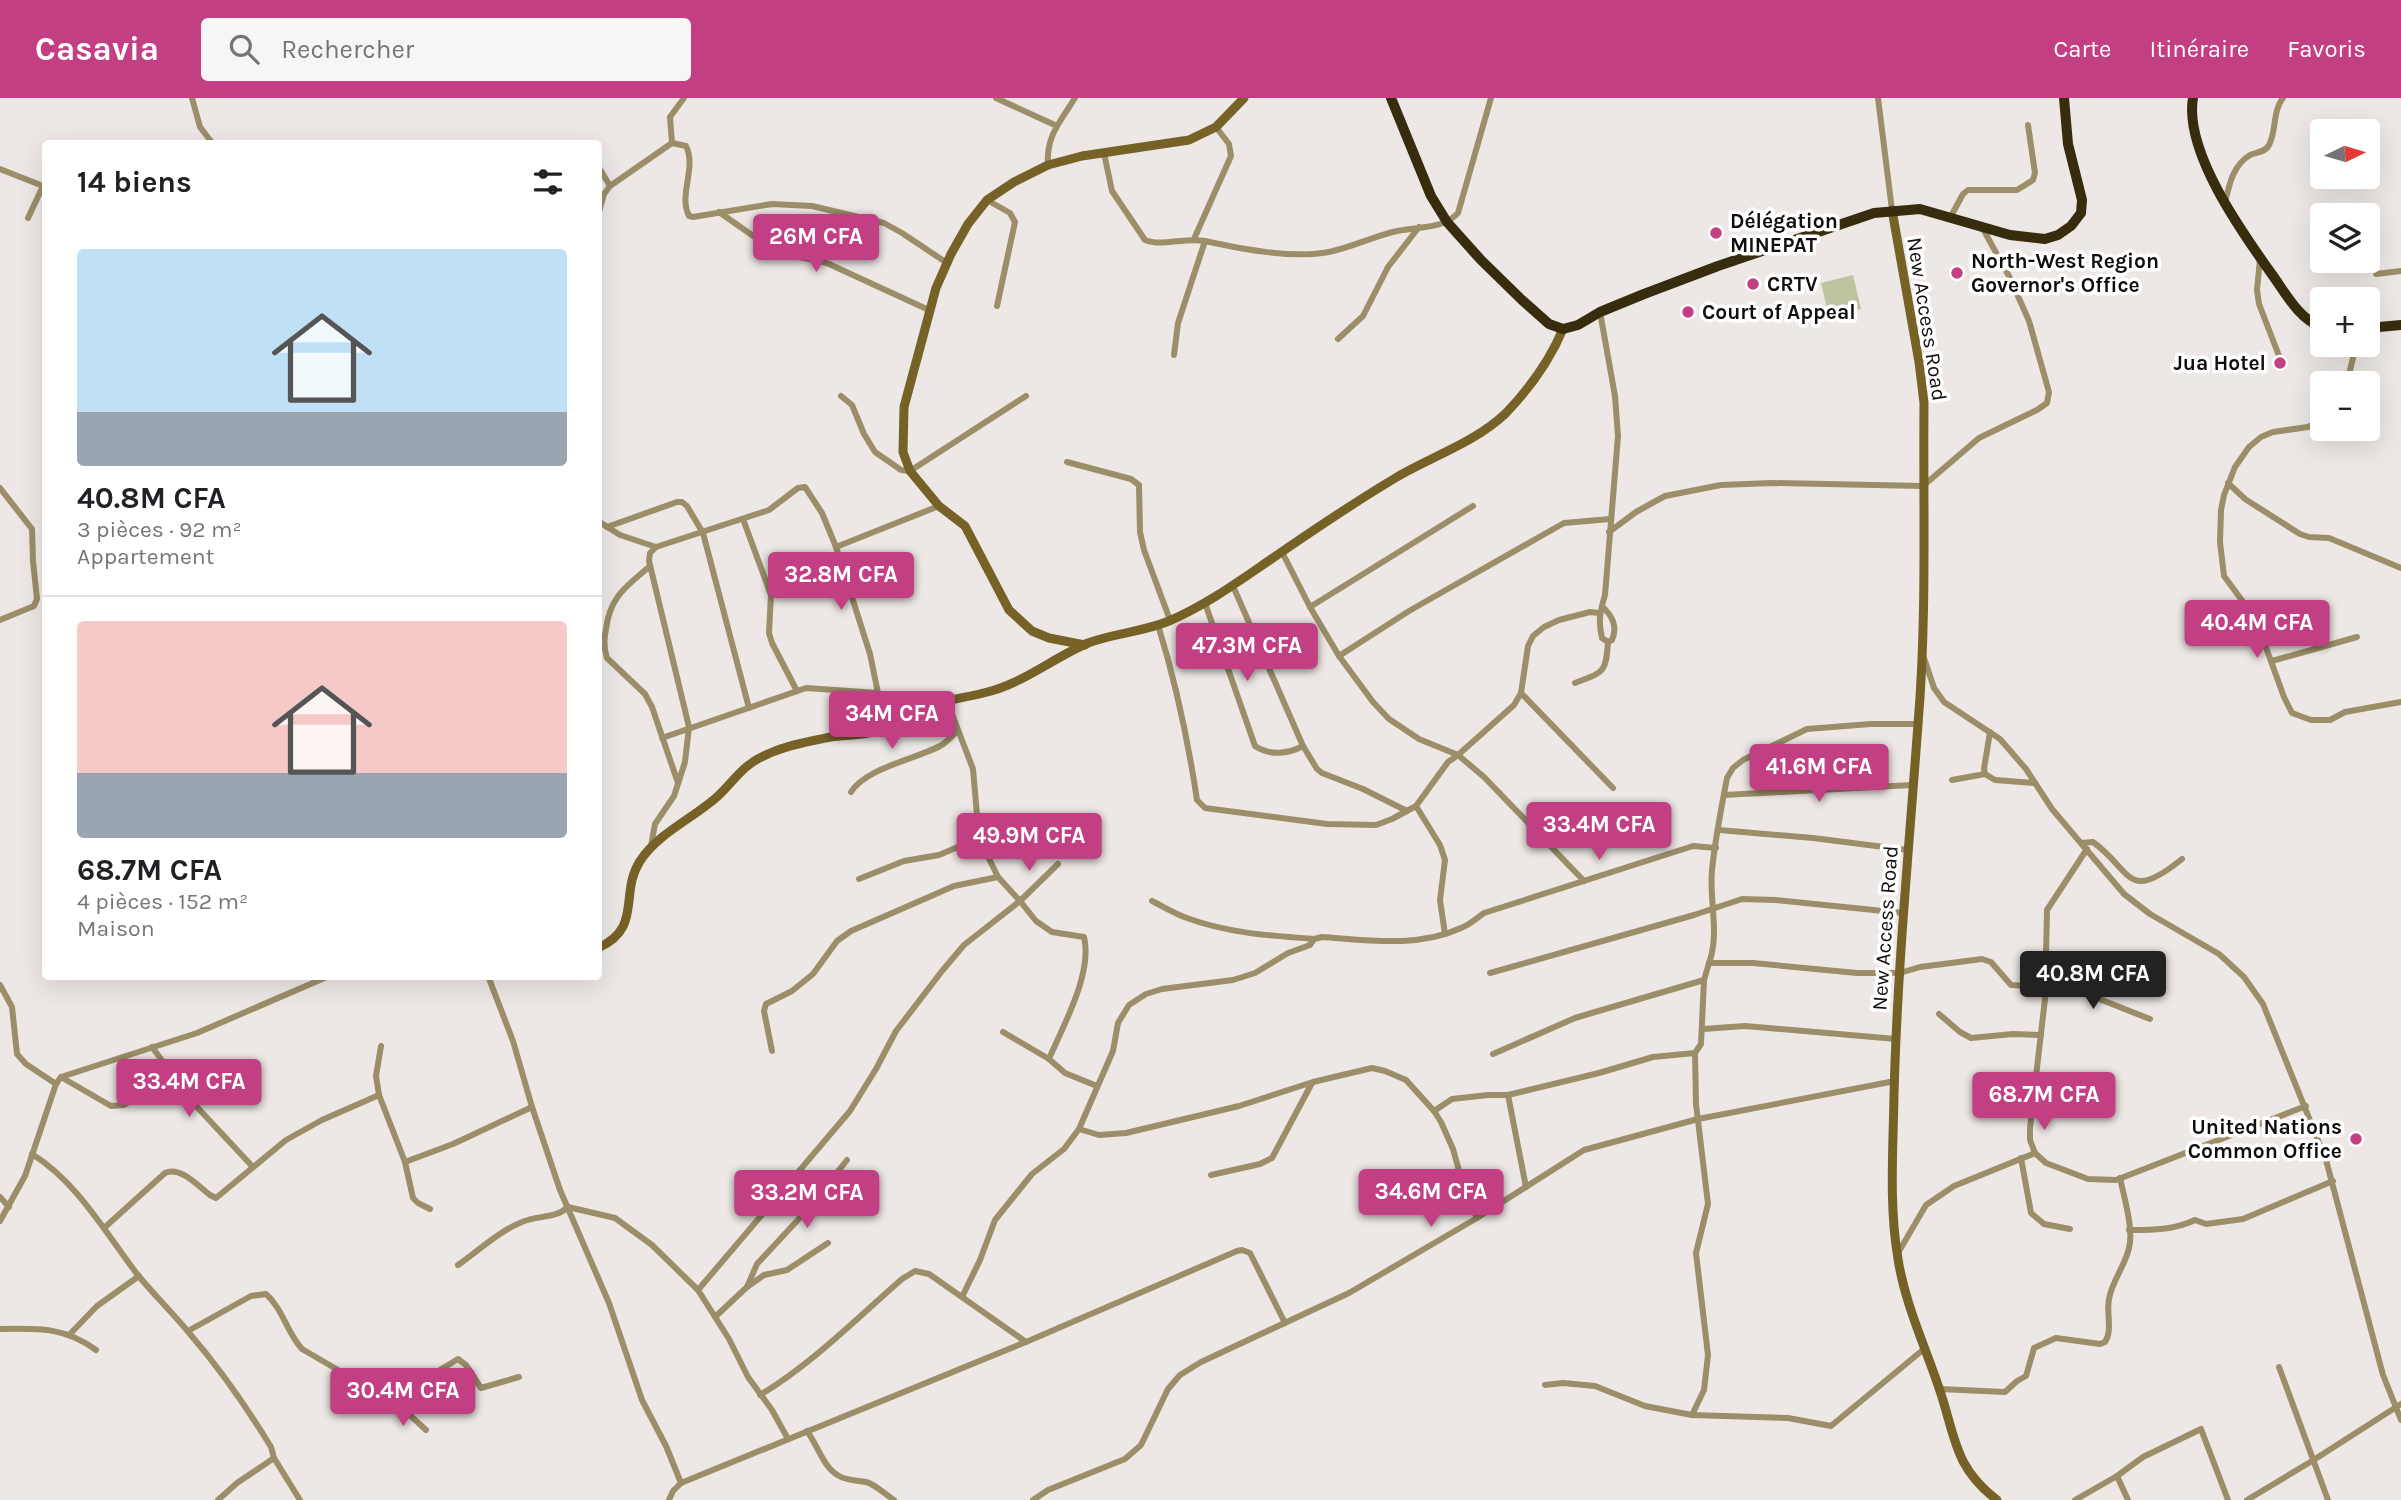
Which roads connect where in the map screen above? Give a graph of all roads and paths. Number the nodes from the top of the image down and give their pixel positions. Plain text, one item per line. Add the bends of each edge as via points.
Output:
1 (192, 98) edge
2 (684, 98) edge
3 (996, 98) edge
4 (1075, 98) edge
5 (1244, 98) edge
6 (1391, 98) edge
7 (1491, 98) edge
8 (1878, 98) edge
9 (2064, 98) edge
10 (2193, 98) edge
11 (2283, 98) edge
12 (2028, 125) dead end
13 (1057, 126) junction
14 (1216, 127) junction
15 (210, 140) edge
16 (672, 143) junction
17 (1104, 153) junction
18 (1048, 165) junction
19 (0, 169) edge
20 (602, 173) edge
21 (42, 186) edge
22 (610, 186) junction
23 (42, 188) edge
24 (987, 200) junction
25 (602, 201) edge
26 (2225, 204) junction
27 (1892, 210) junction
28 (719, 212) junction
29 (28, 218) dead end
30 (1951, 218) junction
31 (1447, 222) junction
32 (1419, 227) junction
33 (1982, 227) junction
34 (1194, 239) junction
35 (1205, 241) junction
36 (2260, 257) junction
37 (947, 263) junction
38 (2401, 271) edge
39 (2376, 274) dead end
40 (997, 306) dead end
41 (931, 311) junction
42 (1601, 312) junction
43 (2310, 319) edge
44 (2401, 325) edge
45 (2380, 327) edge
46 (1563, 329) junction
47 (1338, 339) dead end
48 (1174, 355) dead end
49 (2281, 361) dead end
50 (841, 396) dead end
51 (1026, 396) dead end
52 (2310, 426) edge
53 (1067, 462) dead end
54 (910, 471) junction
55 (2228, 483) junction
56 (1923, 486) junction
57 (0, 488) edge
58 (939, 506) junction
59 (1473, 506) dead end
60 (743, 519) junction
61 (1610, 519) junction
62 (602, 524) edge
63 (607, 527) junction
64 (1609, 532) junction
65 (703, 533) junction
66 (656, 547) junction
67 (836, 547) junction
68 (1282, 552) junction
69 (650, 566) junction
70 (2401, 568) edge
71 (1233, 586) junction
72 (1205, 603) junction
73 (1310, 607) junction
74 (1601, 609) junction
75 (2252, 614) junction
76 (0, 620) edge
77 (1170, 620) junction
78 (1158, 625) junction
79 (2357, 637) dead end
80 (1608, 642) junction
81 (2196, 643) dead end
82 (1085, 645) junction
83 (1922, 649) junction
84 (1339, 656) junction
85 (2272, 661) junction
86 (1575, 683) dead end
87 (797, 691) junction
88 (878, 693) junction
89 (1521, 693) junction
90 (950, 698) junction
91 (2401, 702) edge
92 (749, 708) junction
93 (1918, 724) junction
94 (888, 726) junction
95 (689, 727) junction
96 (957, 731) junction
97 (1990, 732) junction
98 (662, 738) junction
99 (1303, 747) junction
100 (1458, 755) junction
101 (1985, 774) junction
102 (1952, 780) dead end
103 (678, 783) junction
104 (2035, 783) junction
105 (1912, 785) junction
106 (1613, 788) dead end
107 (851, 792) dead end
108 (1724, 795) junction
109 (1416, 806) junction
110 (1407, 811) junction
111 (1719, 830) junction
112 (979, 838) junction
113 (2085, 846) junction
114 (651, 848) junction
115 (1716, 848) junction
116 (1908, 850) junction
117 (2182, 859) dead end
118 (1058, 864) dead end
119 (998, 877) junction
120 (859, 879) dead end
121 (1584, 881) junction
122 (1020, 901) junction
123 (1152, 901) dead end
124 (1713, 908) junction
125 (1903, 913) junction
126 (1445, 934) junction
127 (1314, 939) junction
128 (602, 946) edge
129 (1709, 963) junction
130 (1490, 973) dead end
131 (1900, 973) junction
132 (2046, 978) junction
133 (320, 980) edge
134 (490, 980) edge
135 (1704, 980) junction
136 (0, 985) edge
137 (2046, 987) junction
138 (1939, 1014) dead end
139 (2150, 1019) dead end
140 (1703, 1029) junction
141 (1003, 1032) dead end
142 (2041, 1035) junction
143 (1896, 1040) junction
144 (381, 1046) dead end
145 (152, 1048) junction
146 (772, 1051) dead end
147 (1695, 1053) junction
148 (1493, 1054) dead end
149 (1049, 1059) junction
150 (172, 1072) junction
151 (61, 1077) junction
152 (1895, 1081) junction
153 (1313, 1082) junction
154 (56, 1084) junction
155 (1097, 1086) junction
156 (379, 1095) junction
157 (1508, 1095) junction
158 (2306, 1106) junction
159 (532, 1107) junction
160 (1434, 1111) junction
161 (1698, 1119) junction
162 (1079, 1129) junction
163 (2035, 1153) junction
164 (32, 1154) junction
165 (2021, 1158) junction
166 (847, 1160) dead end
167 (405, 1162) junction
168 (252, 1166) junction
169 (1211, 1175) dead end
170 (2120, 1178) junction
171 (2333, 1181) junction
172 (1526, 1187) junction
173 (0, 1197) edge
174 (9, 1207) junction
175 (568, 1207) junction
176 (430, 1209) dead end
177 (1478, 1218) junction
178 (0, 1221) edge
179 (104, 1228) junction
180 (2070, 1229) dead end
181 (2129, 1230) junction
182 (828, 1243) dead end
183 (1897, 1255) junction
184 (458, 1265) dead end
185 (139, 1276) junction
186 (747, 1287) junction
187 (698, 1290) junction
188 (962, 1297) junction
189 (715, 1317) junction
190 (1285, 1323) junction
191 (0, 1329) edge
192 (188, 1331) junction
193 (70, 1334) junction
194 (1026, 1342) junction
195 (1924, 1349) junction
196 (96, 1350) dead end
197 (2279, 1367) dead end
198 (519, 1377) dead end
199 (1545, 1385) dead end
200 (1940, 1389) junction
201 (760, 1395) junction
202 (400, 1406) junction
203 (2398, 1406) edge
204 (1692, 1415) junction
205 (2401, 1420) edge
206 (426, 1430) dead end
207 (807, 1431) junction
208 (788, 1439) junction
209 (274, 1458) junction
210 (2312, 1461) junction
211 (2117, 1476) junction
212 (681, 1483) junction
213 (218, 1500) edge
214 (300, 1500) edge
215 (669, 1500) edge
216 (894, 1500) edge
217 (1033, 1500) edge
218 (1997, 1500) edge
219 (2075, 1500) edge
220 (2128, 1500) edge
221 (2228, 1500) edge
222 (2247, 1500) edge
223 (2328, 1500) edge

1 - 15 street via 200,127
2 - 16 street via 670,117
3 - 13 street
4 - 13 street
5 - 14 street
6 - 31 highway via 1431,197
7 - 31 street via 1458,213
8 - 27 street
9 - 33 highway via 2081,213 2064,230 2045,239
10 - 26 highway via 2190,113 2199,145
11 - 26 street via 2270,145 2249,156 2235,171
12 - 30 street via 2033,180 2017,190 1968,190
13 - 18 street via 1048,144
14 - 17 street via 1189,140
14 - 34 street via 1231,156
16 - 22 street
16 - 28 street via 686,146 690,154 689,216
17 - 18 street
17 - 34 street via 1112,191 1145,240
18 - 24 street
19 - 21 street
20 - 22 street
22 - 25 street
23 - 29 street
24 - 37 street
24 - 40 street via 1010,213 1015,222
26 - 36 highway
27 - 30 highway via 1920,209
27 - 42 highway via 1718,265
27 - 56 street, New Access Road via 1924,403
28 - 37 street via 792,204 862,217 884,223
28 - 41 street via 779,254 829,264
30 - 33 highway
31 - 32 street
31 - 46 highway via 1522,300 1549,324
32 - 35 street via 1309,254
32 - 47 street via 1384,274 1363,316
33 - 56 street via 2029,321 2049,392 2047,403 1979,438
34 - 35 street
35 - 48 street via 1178,323
36 - 43 highway
36 - 49 street via 2259,304
37 - 41 street
38 - 39 street
41 - 54 street via 904,407 903,452
42 - 46 highway
42 - 61 street via 1618,436
44 - 45 highway
46 - 68 street via 1548,358 1504,415
50 - 54 street via 852,405 875,452
51 - 54 street
52 - 55 street via 2261,437 2241,456
53 - 77 street via 1139,485 1142,541
54 - 58 street
55 - 70 street via 2301,534 2329,538
55 - 75 street via 2221,510 2222,570
56 - 64 street via 1721,485 1657,499
56 - 83 street, New Access Road
57 - 76 street via 32,529 37,599 34,606
58 - 67 street
58 - 82 street via 965,526 1009,610 1032,631
59 - 73 street
60 - 65 street
60 - 67 street via 769,510 803,486 822,513
60 - 87 street via 771,595 772,643
61 - 64 street
61 - 84 street via 1564,523
62 - 63 street
63 - 65 street via 682,502
63 - 66 street
64 - 74 street
65 - 66 street
65 - 92 street
66 - 69 street via 650,553
67 - 88 street
68 - 71 street
68 - 73 street
69 - 95 street
69 - 98 street via 611,606 605,652 645,694
71 - 72 street
71 - 99 street
72 - 77 street
72 - 99 street via 1255,746 1283,754
73 - 84 street
74 - 80 street via 1599,625
74 - 80 street via 1613,619 1615,629
74 - 89 street via 1559,620 1533,636
75 - 81 street
75 - 85 street
77 - 78 street
78 - 82 street
78 - 110 street via 1175,679 1200,806 1327,824 1376,825
79 - 85 street
80 - 86 street via 1601,672
82 - 90 street via 992,691
83 - 93 street, New Access Road
83 - 97 street via 1934,688 1944,702
84 - 100 street via 1389,719 1419,739
85 - 91 street via 2292,713 2301,718 2330,720 2345,712
87 - 88 street via 815,687
87 - 92 street
88 - 94 street
89 - 100 street via 1514,705
89 - 106 street
90 - 94 street
90 - 96 street
92 - 95 street
93 - 105 street, New Access Road
93 - 108 street via 1807,729 1743,760 1727,778
94 - 114 street via 769,753 741,769 720,794
95 - 98 street
95 - 103 street
96 - 107 street via 937,747 859,782
96 - 112 street via 973,769
97 - 101 street
97 - 104 street
98 - 103 street
99 - 110 street via 1322,773
100 - 109 street
100 - 121 street
101 - 102 street
101 - 104 street via 1995,780
103 - 114 street via 655,824
104 - 113 street
105 - 108 street
105 - 116 street, New Access Road
108 - 111 street
109 - 110 street
109 - 126 street via 1445,860 1440,901
111 - 115 street
111 - 116 street
112 - 119 street
112 - 120 street via 939,856 904,861
113 - 117 street via 2093,842 2135,881 2158,877
113 - 132 street via 2047,910
113 - 158 street via 2124,894 2219,954 2244,977 2263,1004
114 - 128 street via 633,877 624,926
115 - 121 street via 1693,846
115 - 124 street
116 - 125 street, New Access Road
118 - 122 street
119 - 122 street
119 - 146 street via 954,886 842,936 813,974 766,1004
121 - 126 street via 1484,913
122 - 149 street via 1044,927 1081,935 1087,947 1085,965
122 - 187 street via 964,945 942,971 896,1031 850,1111
123 - 127 street via 1186,918 1223,928
124 - 125 street via 1761,899
124 - 129 street
124 - 130 street
125 - 131 street, New Access Road
126 - 127 street via 1401,942
127 - 155 street via 1255,973 1162,989 1136,999 1118,1023 1113,1051
129 - 131 street
129 - 135 street
131 - 137 street via 1982,959 1991,962 2011,985
131 - 143 street, New Access Road
132 - 137 street
132 - 139 street
133 - 145 street
134 - 159 street
135 - 140 street
135 - 148 street via 1575,1018
136 - 154 street via 12,1007 17,1054
137 - 142 street
138 - 142 street via 1971,1038
140 - 143 street via 1745,1026
140 - 147 street
141 - 149 street
142 - 163 street via 2030,1128
143 - 152 street, New Access Road
144 - 156 street via 376,1076
145 - 150 street
145 - 151 street
147 - 157 street via 1653,1057
147 - 161 street
149 - 155 street via 1065,1073
150 - 151 street via 116,1106
150 - 168 street via 196,1106
151 - 154 street
152 - 161 street
152 - 183 street, New Access Road via 1892,1205
153 - 160 street via 1372,1068 1385,1071 1405,1080
153 - 162 street via 1239,1106 1126,1133 1099,1135
153 - 169 street via 1272,1158
154 - 164 street
155 - 162 street
156 - 167 street
156 - 168 street via 286,1140
157 - 160 street via 1452,1099
157 - 172 street
158 - 170 street
158 - 171 street
159 - 167 street
159 - 175 street
160 - 177 street
161 - 172 street via 1584,1150
161 - 204 street via 1708,1204 1696,1253 1708,1355 1704,1390
162 - 188 street via 1064,1149 1032,1174 995,1220
163 - 165 street
163 - 170 street via 2046,1163 2088,1179
164 - 174 street
164 - 179 street via 52,1167
165 - 180 street via 2031,1213 2044,1224
165 - 183 street via 1954,1186 1926,1205
166 - 186 street via 757,1264
167 - 176 street via 413,1198
168 - 179 street via 216,1198 172,1170
170 - 181 street
171 - 181 street via 2244,1219 2206,1224 2195,1220 2161,1230
171 - 203 street via 2383,1374
172 - 177 street
173 - 174 street
174 - 178 street
175 - 184 street via 555,1216 533,1218 509,1228
175 - 187 street via 615,1218 652,1245
175 - 212 street via 609,1303 642,1400
177 - 190 street via 1349,1293
179 - 185 street
181 - 200 street via 2129,1250 2108,1300 2105,1342 2056,1338 2034,1348 2026,1376 2005,1392
182 - 186 street via 787,1270 764,1275
183 - 195 street, New Access Road
185 - 192 street
185 - 193 street via 97,1306
186 - 189 street
187 - 189 street
188 - 194 street
188 - 201 street via 929,1274 915,1271 825,1349
189 - 201 street
190 - 194 street via 1250,1253 1242,1250
190 - 217 street via 1180,1375 1168,1389 1141,1445 1125,1460
191 - 193 street
192 - 202 street via 251,1296 266,1294 302,1349
192 - 209 street via 233,1387
193 - 196 street
194 - 207 street
195 - 200 street, New Access Road
195 - 204 street via 1831,1426 1788,1418
197 - 210 street
198 - 202 street via 481,1388 458,1359 435,1373
199 - 204 street via 1595,1386 1661,1410
200 - 218 street, New Access Road via 1956,1447 1969,1474
201 - 208 street
202 - 206 street
203 - 205 street
203 - 210 street
207 - 208 street
207 - 216 street via 838,1476 868,1482
208 - 212 street
209 - 213 street
209 - 214 street
210 - 222 street
210 - 223 street
211 - 219 street
211 - 220 street
211 - 221 street via 2143,1457 2201,1429
212 - 215 street

